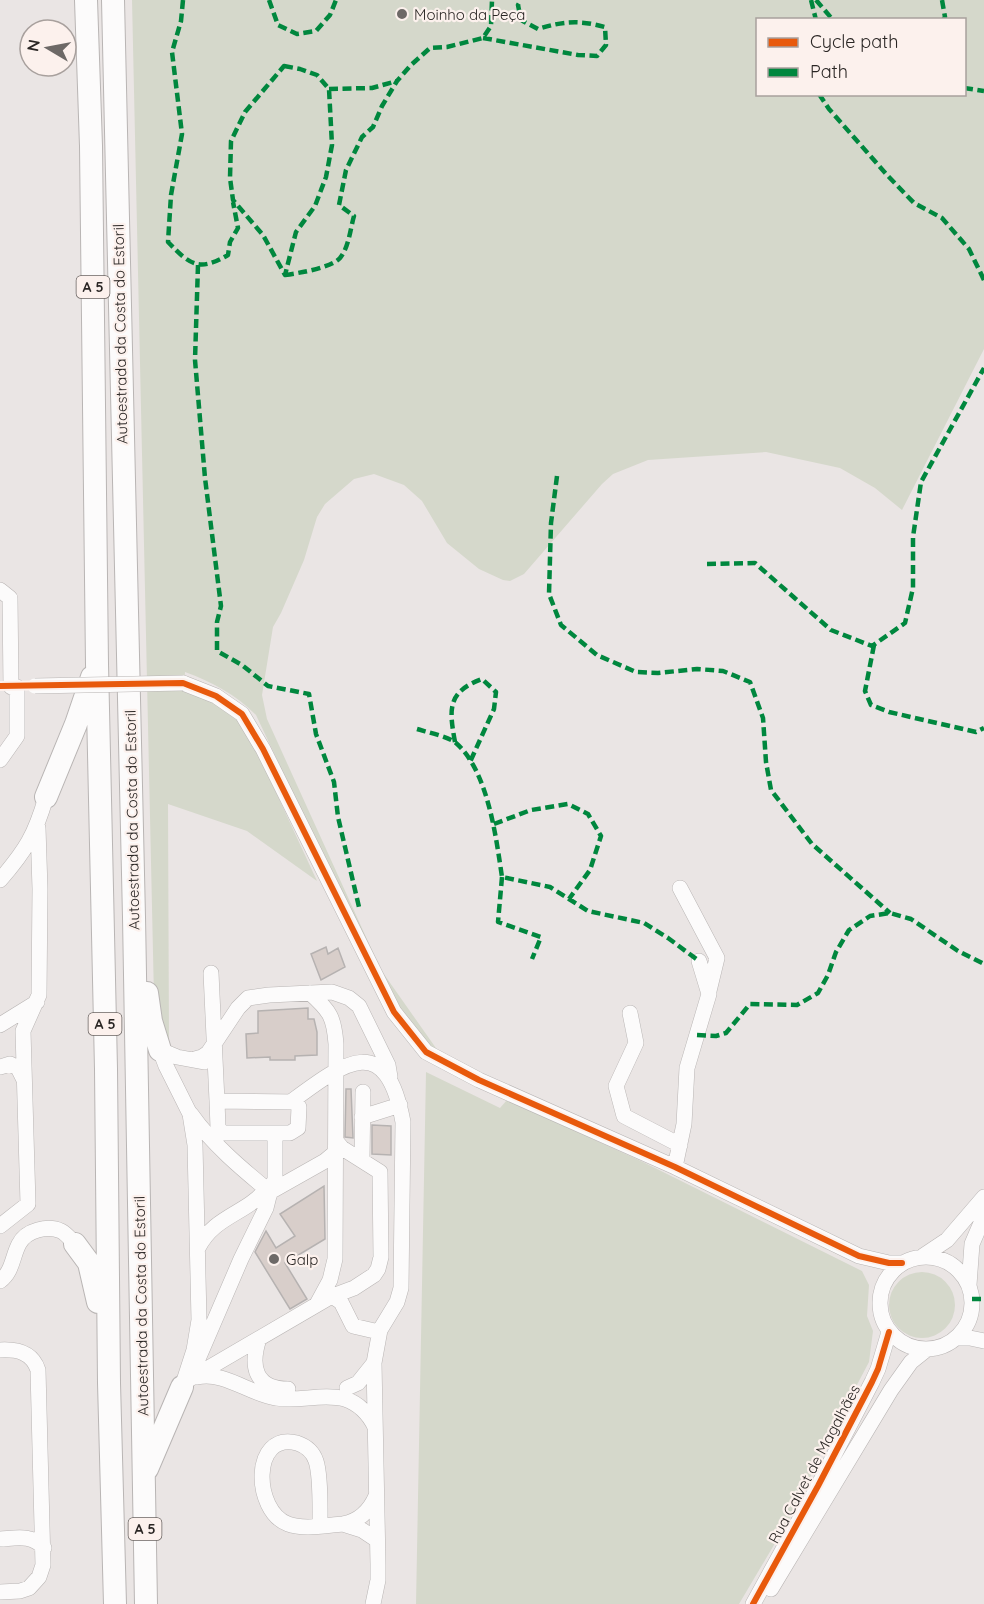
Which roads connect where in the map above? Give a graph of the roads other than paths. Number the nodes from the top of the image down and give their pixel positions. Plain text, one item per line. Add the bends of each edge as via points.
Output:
1 (86, 0) edge
2 (113, 0) edge
3 (0, 590) edge
4 (97, 664) junction
5 (10, 687) edge
6 (0, 760) edge
7 (46, 797) joint
8 (38, 828) junction
9 (0, 880) edge
10 (680, 888) dead end
11 (134, 917) junction
12 (699, 961) dead end
13 (211, 973) dead end
14 (310, 993) junction
15 (709, 994) junction
16 (37, 1002) junction
17 (630, 1013) dead end
18 (0, 1025) edge
19 (215, 1044) junction
20 (160, 1050) junction
21 (195, 1059) junction
22 (0, 1066) edge
23 (336, 1070) junction
24 (215, 1075) junction
25 (391, 1082) junction
26 (26, 1084) junction
27 (363, 1092) dead end
28 (217, 1101) junction
29 (292, 1101) junction
30 (400, 1105) junction
31 (188, 1110) junction
32 (362, 1117) junction
33 (275, 1134) junction
34 (680, 1145) junction
35 (337, 1146) junction
36 (362, 1159) junction
37 (675, 1167) junction
38 (268, 1190) junction
39 (984, 1197) edge
40 (984, 1216) edge
41 (0, 1226) edge
42 (75, 1244) joint
43 (198, 1248) junction
44 (859, 1256) junction
45 (923, 1256) junction
46 (902, 1263) junction
47 (0, 1281) edge
48 (969, 1285) junction
49 (881, 1289) junction
50 (332, 1296) junction
51 (315, 1306) junction
52 (970, 1318) junction
53 (379, 1332) junction
54 (889, 1332) junction
55 (956, 1338) junction
56 (258, 1340) junction
57 (984, 1340) edge
58 (0, 1350) edge
59 (926, 1350) junction
60 (374, 1363) junction
61 (109, 1383) junction
62 (182, 1387) junction
63 (347, 1388) junction
64 (374, 1406) junction
65 (375, 1427) junction
66 (144, 1476) junction
67 (376, 1496) junction
68 (41, 1510) junction
69 (343, 1524) junction
70 (320, 1525) junction
71 (27, 1537) junction
72 (0, 1539) edge
73 (377, 1540) junction
74 (44, 1548) junction
75 (0, 1592) edge
76 (115, 1604) edge
77 (146, 1604) edge
78 (373, 1604) edge
79 (753, 1604) edge
80 (762, 1604) edge

1 - 4 highway, Autoestrada da Costa do Estoril / A 5
2 - 11 highway, Autoestrada da Costa do Estoril / A 5
3 - 5 street via 10,598
4 - 7 highway
4 - 61 highway, Autoestrada da Costa do Estoril / A 5
5 - 6 street via 17,736
5 - 37 street, bridge via 183,683 216,696 242,714 263,748 394,1012 426,1052 479,1080
7 - 8 street
8 - 9 street
8 - 16 street
10 - 15 street via 717,958
11 - 20 highway
11 - 66 highway, Autoestrada da Costa do Estoril / A 5
12 - 15 street
13 - 19 street
14 - 19 street via 248,998
14 - 23 street via 332,1017
14 - 25 street via 335,993 356,1003 388,1065
15 - 34 street via 687,1068
16 - 18 street
16 - 26 street via 23,1030
17 - 34 street via 636,1042 616,1086 624,1116
19 - 21 street
19 - 24 street
20 - 21 street
20 - 31 street
21 - 24 street via 206,1063
22 - 26 street via 10,1064 18,1068
23 - 25 street via 353,1062 369,1062 382,1069
23 - 29 street
23 - 35 street
24 - 28 street
25 - 30 street
26 - 41 street via 28,1204
27 - 32 street
28 - 29 street
28 - 33 street via 221,1132
29 - 33 street via 299,1107 298,1128 292,1133
30 - 32 street
30 - 53 street via 404,1128 402,1282 397,1302
31 - 38 street via 206,1133
31 - 43 street via 195,1145
32 - 36 street
33 - 38 street via 274,1179
34 - 37 street
35 - 36 street
35 - 38 street via 325,1161
35 - 51 street via 335,1264
36 - 50 street via 380,1172 380,1264 364,1282
37 - 44 street
38 - 43 street via 215,1225
38 - 62 street via 266,1208 205,1346
39 - 45 street via 947,1240
40 - 48 street via 972,1244
42 - 47 street via 63,1232 31,1232 20,1243 9,1271
42 - 61 highway via 86,1257 94,1281
43 - 62 street via 198,1328
44 - 46 street
44 - 49 street via 869,1263
45 - 46 street
45 - 48 street via 951,1263
46 - 49 street
48 - 52 street
49 - 54 street via 880,1312
50 - 51 street
50 - 53 street via 341,1302 353,1326
51 - 56 street
52 - 55 street
52 - 57 street
53 - 60 street
54 - 59 street via 899,1342
54 - 79 street, Rua Calvet de Magalhães via 872,1382
55 - 57 street
55 - 59 street
56 - 62 street
56 - 63 street via 254,1365 259,1377 269,1385 283,1389
58 - 68 street via 19,1351 36,1366
59 - 80 street, Rua Calvet de Magalhães via 911,1362 891,1390
60 - 63 street via 358,1383
60 - 64 street
61 - 76 highway, Autoestrada da Costa do Estoril / A 5
62 - 65 street via 189,1380 208,1376 277,1399 344,1399 361,1408
62 - 66 highway
63 - 64 street
64 - 65 street
65 - 67 street
66 - 77 highway, Autoestrada da Costa do Estoril / A 5
67 - 69 street via 365,1514
67 - 73 street
68 - 71 street via 37,1529
68 - 74 street
69 - 70 street
69 - 73 street
70 - 70 street via 288,1524 270,1508 262,1483 262,1466 268,1452 277,1445 296,1443 313,1455 318,1466
71 - 72 street
71 - 74 street
73 - 78 street via 378,1580
74 - 75 street via 41,1574 33,1584 25,1590

